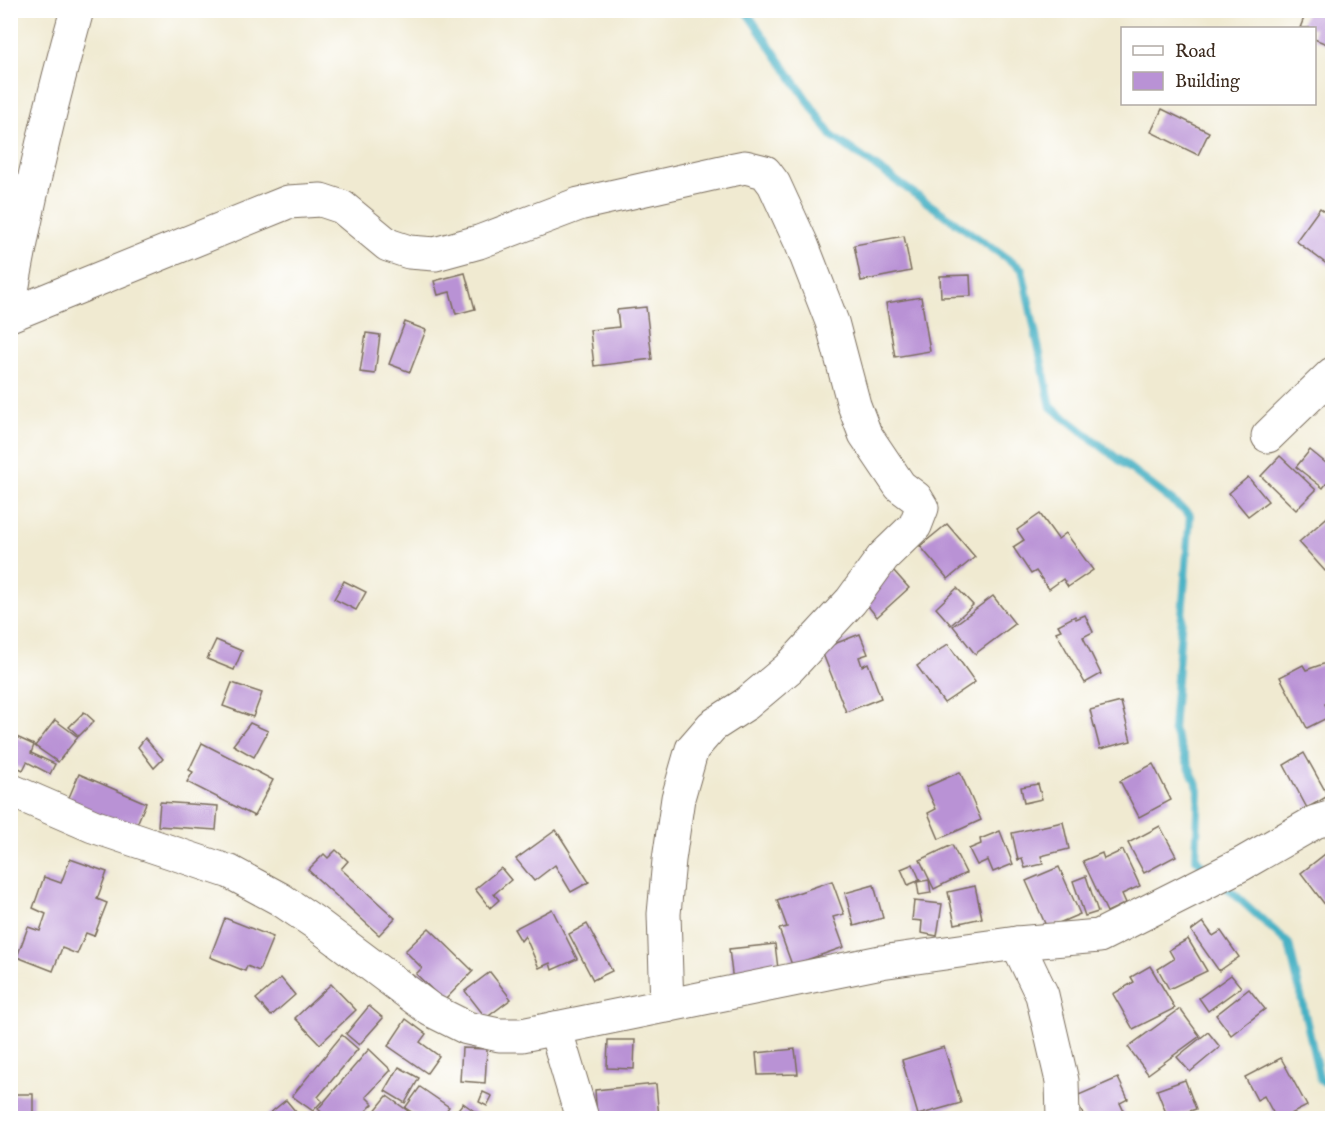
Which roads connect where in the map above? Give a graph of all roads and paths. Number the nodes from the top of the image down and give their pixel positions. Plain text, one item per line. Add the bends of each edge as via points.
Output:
1 (77, 10) edge
2 (10, 302) edge
3 (10, 315) edge
4 (1332, 374) edge
5 (1268, 436) dead end
6 (10, 790) edge
7 (1332, 817) edge
8 (1017, 943) junction
9 (667, 1006) junction
10 (555, 1029) junction
11 (582, 1119) edge
12 (1063, 1119) edge

1 - 2 street via 46,126
3 - 9 street via 288,202 321,200 342,207 388,245 435,254 479,242 579,204 730,170 751,168 765,172 802,245 828,311 865,434 900,486 922,508 915,526 883,557 851,601 789,668 712,726 693,749 678,798 669,860 664,914
4 - 5 street
6 - 10 street via 93,826 230,872 280,899 431,1010 467,1028 499,1035
7 - 8 street via 1315,822 1242,864 1099,936
8 - 9 street via 881,963
8 - 12 street via 1042,995 1062,1081
9 - 10 street
10 - 11 street

